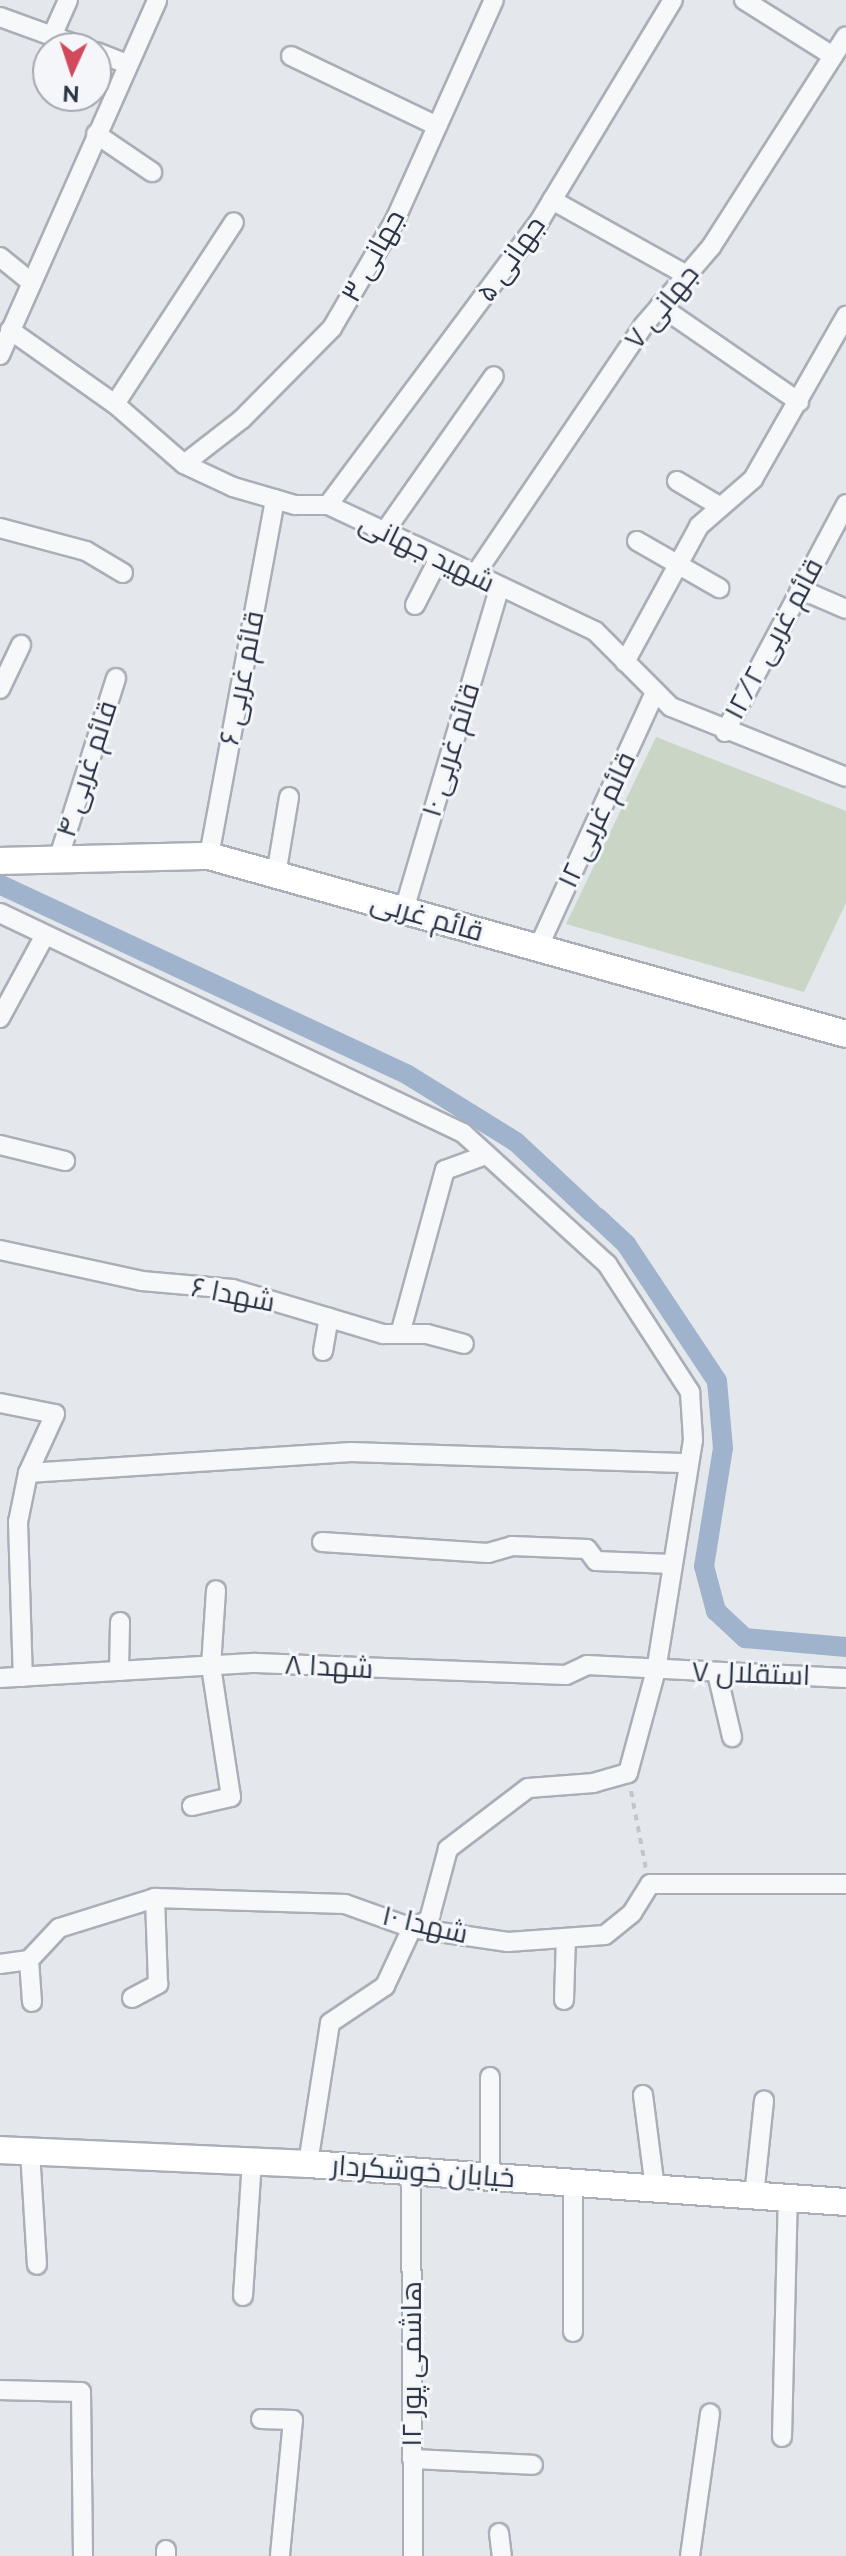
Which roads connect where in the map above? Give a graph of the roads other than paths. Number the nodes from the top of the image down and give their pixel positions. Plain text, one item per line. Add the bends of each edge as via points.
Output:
1 (68, 0) edge
2 (157, 0) edge
3 (494, 0) edge
4 (673, 0) edge
5 (744, 0) edge
6 (766, 6) edge
7 (0, 17) edge
8 (41, 32) edge
9 (54, 32) edge
10 (846, 36) edge
11 (291, 56) dead end
12 (833, 56) junction
13 (112, 58) edge
14 (127, 64) junction
15 (437, 126) junction
16 (96, 134) junction
17 (152, 172) dead end
18 (552, 200) junction
19 (234, 222) dead end
20 (0, 257) edge
21 (687, 275) junction
22 (30, 281) junction
23 (660, 306) junction
24 (846, 316) edge
25 (10, 330) junction
26 (0, 355) edge
27 (494, 376) dead end
28 (799, 402) junction
29 (115, 404) junction
30 (184, 464) junction
31 (677, 481) dead end
32 (275, 499) junction
33 (846, 504) edge
34 (328, 505) junction
35 (721, 507) junction
36 (0, 528) edge
37 (385, 531) junction
38 (637, 541) dead end
39 (439, 558) junction
40 (679, 562) junction
41 (123, 573) dead end
42 (474, 576) junction
43 (719, 588) dead end
44 (499, 589) junction
45 (800, 589) junction
46 (415, 605) dead end
47 (846, 609) edge
48 (21, 645) dead end
49 (625, 662) junction
50 (116, 678) dead end
51 (0, 689) edge
52 (655, 692) junction
53 (725, 732) junction
54 (846, 777) edge
55 (289, 797) dead end
56 (209, 856) junction
57 (58, 860) junction
58 (0, 861) edge
59 (276, 875) junction
60 (404, 910) junction
61 (0, 913) edge
62 (45, 935) junction
63 (538, 948) junction
64 (0, 1018) edge
65 (846, 1034) edge
66 (0, 1145) edge
67 (486, 1155) junction
68 (65, 1161) dead end
69 (0, 1250) edge
70 (329, 1318) junction
71 (400, 1334) junction
72 (464, 1344) dead end
73 (323, 1351) dead end
74 (0, 1403) edge
75 (689, 1463) junction
76 (28, 1473) junction
77 (322, 1542) dead end
78 (8, 1564) edge
79 (672, 1564) junction
80 (216, 1590) dead end
81 (120, 1622) dead end
82 (211, 1666) junction
83 (656, 1670) junction
84 (119, 1671) junction
85 (717, 1673) junction
86 (23, 1677) junction
87 (0, 1678) edge
88 (846, 1678) edge
89 (732, 1737) dead end
90 (192, 1806) dead end
91 (846, 1884) edge
92 (155, 1898) junction
93 (412, 1928) junction
94 (566, 1938) junction
95 (29, 1960) junction
96 (0, 1964) edge
97 (132, 1998) dead end
98 (564, 2000) dead end
99 (32, 2002) dead end
100 (490, 2077) dead end
101 (643, 2095) dead end
102 (764, 2101) dead end
103 (0, 2150) edge
104 (30, 2151) junction
105 (252, 2161) junction
106 (308, 2164) junction
107 (411, 2172) junction
108 (490, 2177) junction
109 (573, 2183) junction
110 (655, 2189) junction
111 (754, 2196) junction
112 (788, 2198) junction
113 (846, 2202) edge
114 (37, 2265) dead end
115 (243, 2296) dead end
116 (573, 2332) dead end
117 (0, 2390) edge
118 (710, 2413) dead end
119 (261, 2419) dead end
120 (782, 2437) dead end
121 (412, 2459) junction
122 (533, 2465) dead end
123 (499, 2533) dead end
124 (83, 2556) edge
125 (280, 2556) edge
126 (413, 2556) edge
127 (502, 2556) edge
128 (690, 2556) edge

1 - 9 street
2 - 14 street
3 - 15 street, جهانی ۳
4 - 18 street, جهانی ۵
5 - 6 street
6 - 12 street
7 - 8 street
10 - 12 street, جهانی ۷
11 - 15 street
12 - 21 street, جهانی ۷ via 711,247
13 - 14 street
14 - 16 street
15 - 30 street, جهانی ۳ via 395,220 332,328 242,419
16 - 17 street
16 - 22 street
18 - 21 street
18 - 34 street, جهانی ۵
19 - 29 street
20 - 22 street
21 - 23 street, جهانی ۷
22 - 25 street
23 - 28 street
23 - 42 street, جهانی ۷
24 - 28 street
25 - 26 street
25 - 29 street, شهید جهانی
27 - 37 street
28 - 35 street via 753,479
29 - 30 street, شهید جهانی
30 - 32 street, شهید جهانی
31 - 35 street
32 - 34 street, شهید جهانی
32 - 56 street, قائم غربی ۶
33 - 45 street, قائم غربی ۱۲/۲
34 - 37 street, شهید جهانی
35 - 40 street via 699,526
36 - 41 street via 86,551
37 - 39 street, شهید جهانی
38 - 40 street
39 - 42 street, شهید جهانی
39 - 46 street
40 - 43 street
40 - 49 street
42 - 44 street, شهید جهانی
44 - 49 street, شهید جهانی via 595,631
44 - 60 street, قائم غربی ۱۰
45 - 47 street
45 - 53 street, قائم غربی ۱۲/۲
48 - 51 street
49 - 52 street, شهید جهانی
50 - 57 street, قائم غربی ۴
52 - 53 street, شهید جهانی via 671,707
52 - 63 street, قائم غربی ۱۲
53 - 54 street, شهید جهانی
55 - 59 street
56 - 57 main road, قائم غربی
56 - 59 main road, قائم غربی
57 - 58 main road, قائم غربی
59 - 60 main road, قائم غربی
60 - 63 main road, قائم غربی
61 - 62 street
62 - 64 street
62 - 67 street via 463,1133
63 - 65 main road, قائم غربی
66 - 68 street
67 - 71 street via 445,1170
67 - 75 street via 607,1264 650,1324 690,1392
69 - 70 street, شهدا ۶ via 142,1281 233,1289
70 - 71 street, شهدا ۶
70 - 73 street
71 - 72 street, شهدا ۶
74 - 76 street via 55,1414
75 - 76 street via 351,1452
75 - 79 street
76 - 78 street
77 - 79 street via 488,1553 512,1546 587,1549 596,1561
78 - 86 street
79 - 83 street
80 - 82 street
81 - 84 street
82 - 83 street, شهدا ۸ via 256,1663 566,1675 587,1665
82 - 84 street, شهدا ۸
82 - 90 street via 231,1797
83 - 85 street, استقلال ۷
83 - 93 street via 628,1773 594,1783 528,1788 489,1814 448,1849 429,1920
84 - 86 street, شهدا ۸
85 - 88 street, استقلال ۷
85 - 89 street
86 - 87 street, شهدا ۸
91 - 94 street, شهدا ۱۰ via 650,1884 632,1913 605,1935
92 - 93 street, شهدا ۱۰ via 345,1904
92 - 95 street, شهدا ۱۰ via 59,1928
92 - 97 street via 158,1984
93 - 94 street, شهدا ۱۰ via 508,1942
93 - 106 street via 385,1986 330,2023
94 - 98 street
95 - 96 street
95 - 99 street
100 - 108 street
101 - 110 street
102 - 111 street
103 - 104 main road, خیابان خوشکردار
104 - 105 main road, خیابان خوشکردار
104 - 114 street
105 - 106 main road, خیابان خوشکردار
105 - 115 street
106 - 107 main road, خیابان خوشکردار
107 - 108 main road, خیابان خوشکردار
107 - 121 street, هاشمی پور ۱۲
108 - 109 main road, خیابان خوشکردار
109 - 110 main road, خیابان خوشکردار
109 - 116 street
110 - 111 main road, خیابان خوشکردار
111 - 112 main road, خیابان خوشکردار
112 - 113 main road, خیابان خوشکردار
112 - 120 street
117 - 124 street via 81,2392
118 - 128 street
119 - 125 street via 293,2420
121 - 122 street
121 - 126 street, هاشمی پور ۱۲
123 - 127 street

